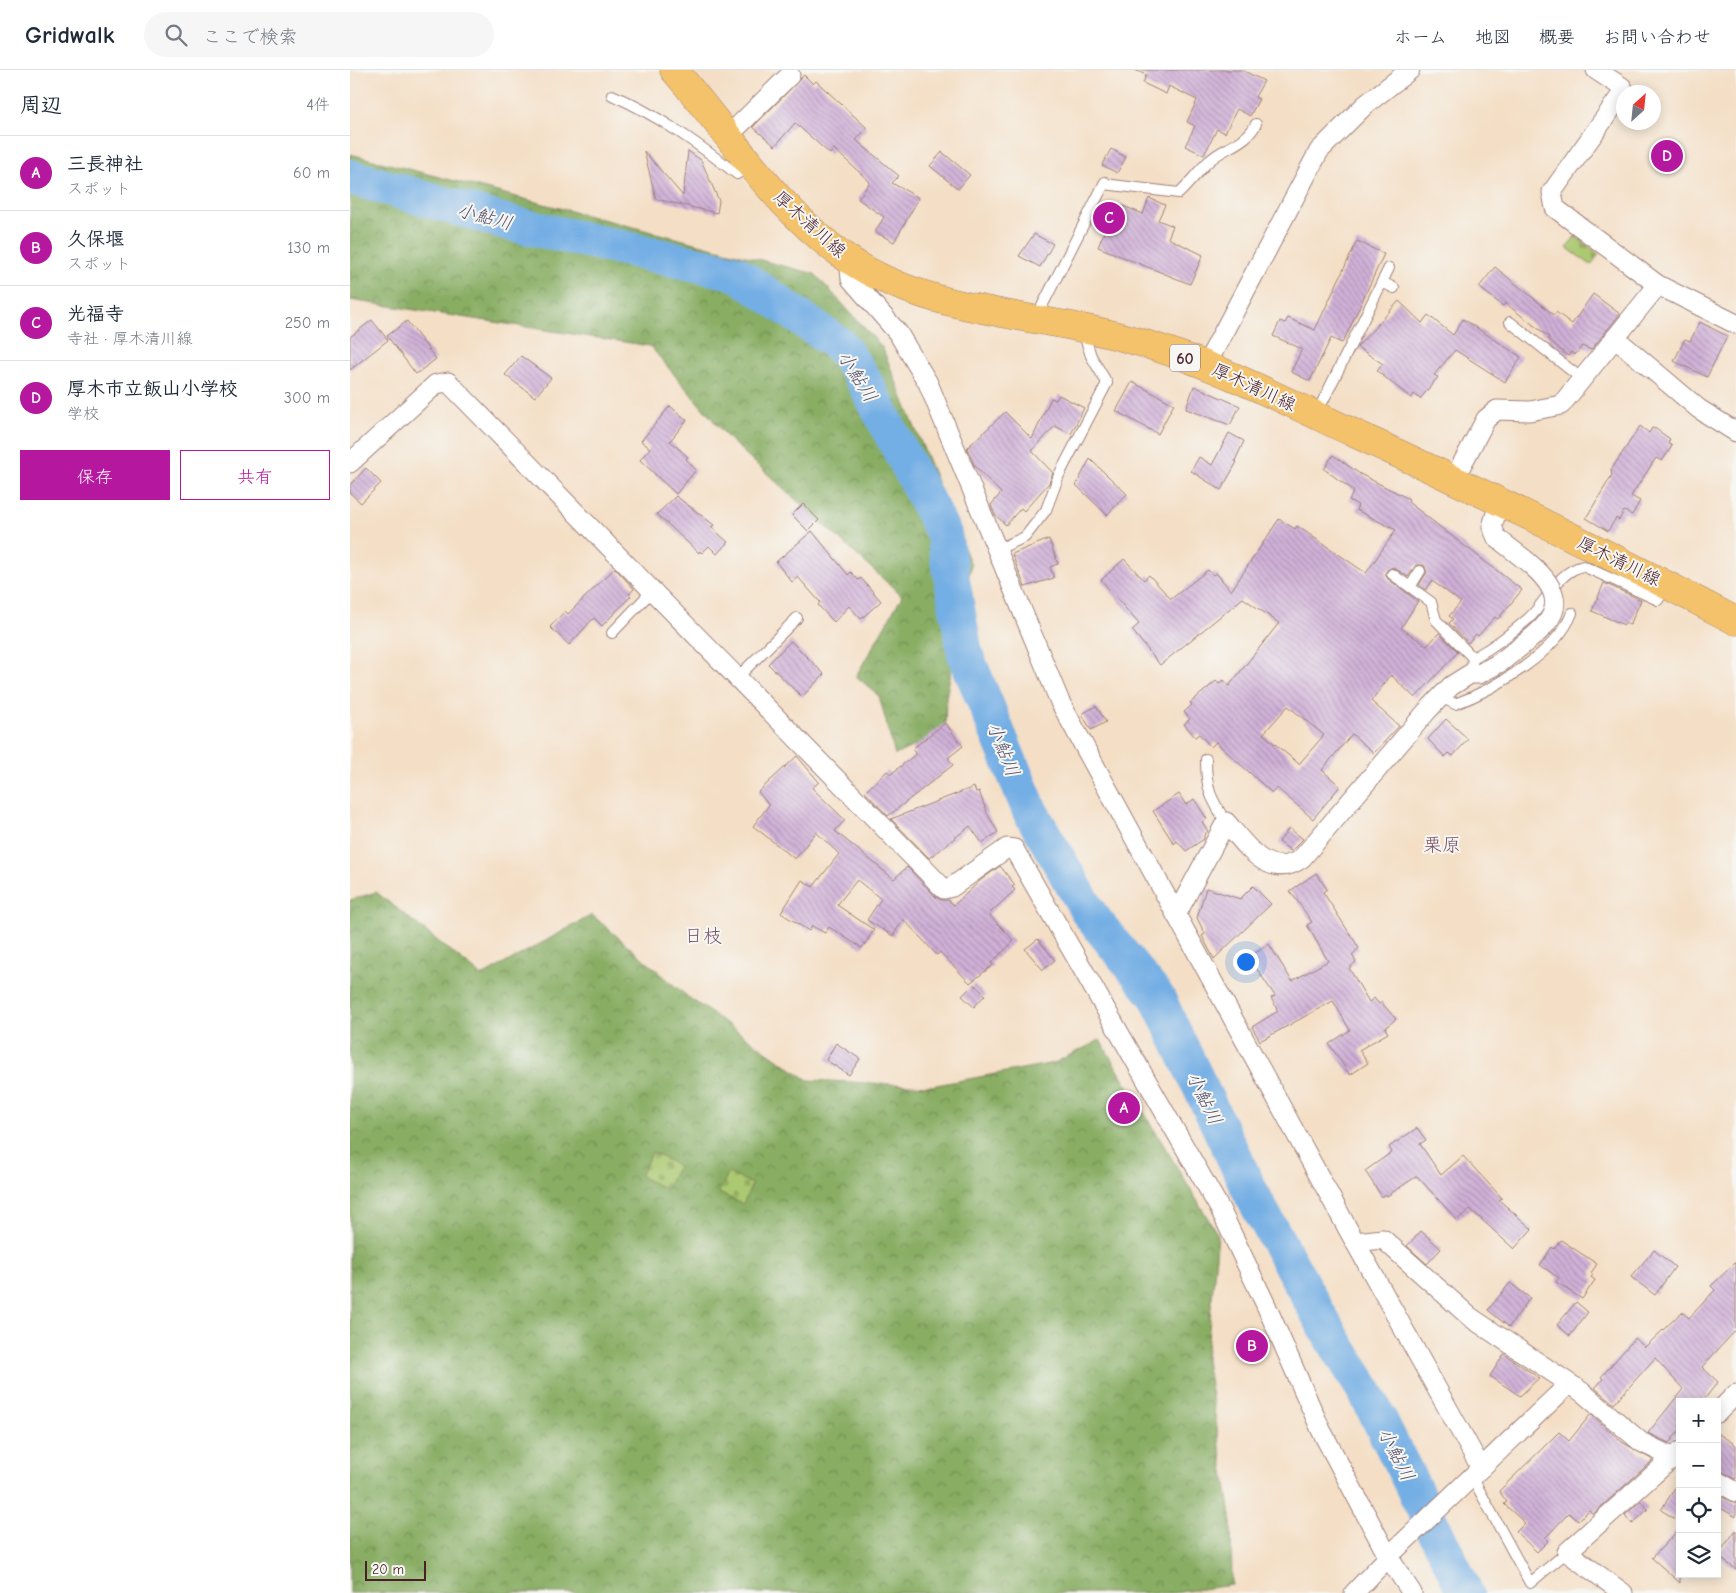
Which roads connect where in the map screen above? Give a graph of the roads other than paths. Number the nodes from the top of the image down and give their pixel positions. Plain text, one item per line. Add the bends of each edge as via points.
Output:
1 (674, 70) edge
2 (1410, 70) edge
3 (1596, 70) edge
4 (792, 72) edge
5 (612, 96) dead end
6 (1256, 124) dead end
7 (728, 136) junction
8 (750, 164) junction
9 (849, 260) junction
10 (1389, 268) dead end
11 (1382, 282) junction
12 (1658, 285) junction
13 (1394, 288) dead end
14 (1036, 319) junction
15 (1510, 322) dead end
16 (1736, 324) edge
17 (1082, 328) junction
18 (1615, 338) junction
19 (1206, 365) junction
20 (1582, 379) junction
21 (1316, 416) junction
22 (1736, 432) edge
23 (350, 463) edge
24 (1454, 479) junction
25 (1500, 503) junction
26 (996, 550) junction
27 (1420, 571) dead end
28 (1392, 574) dead end
29 (1667, 585) junction
30 (1410, 587) junction
31 (1553, 589) junction
32 (652, 591) junction
33 (1572, 613) dead end
34 (797, 618) dead end
35 (1736, 622) edge
36 (612, 632) dead end
37 (1471, 666) junction
38 (737, 678) junction
39 (1440, 697) junction
40 (1206, 760) dead end
41 (1226, 822) junction
42 (1176, 915) junction
43 (1355, 1242) junction
44 (1569, 1384) junction
45 (1736, 1394) edge
46 (1721, 1409) edge
47 (1676, 1456) edge
48 (1676, 1459) edge
49 (1474, 1475) junction
50 (1721, 1484) edge
51 (1736, 1492) edge
52 (1567, 1552) junction
53 (1391, 1555) junction
54 (1354, 1593) edge
55 (1412, 1593) edge
56 (1623, 1593) edge

1 - 7 main road, 厚木清川線 / 60
2 - 19 street via 1366,105 1319,151
3 - 12 street via 1624,91 1552,192 1555,208
4 - 7 street
5 - 8 lane via 636,106 692,140 737,174
6 - 14 lane via 1244,139 1208,161 1179,193 1105,183
7 - 8 main road, 厚木清川線 / 60
8 - 9 main road, 厚木清川線 / 60 via 817,235
9 - 14 main road, 厚木清川線 / 60 via 912,291
9 - 26 street via 851,279 898,333 928,383
10 - 11 lane
11 - 13 lane
11 - 21 lane
12 - 16 street
12 - 18 street
14 - 17 main road, 厚木清川線 / 60
15 - 20 lane
17 - 19 main road, 厚木清川線 / 60 via 1120,336
17 - 26 lane via 1091,356 1107,383 1059,475 1046,510 1025,537
18 - 20 street
18 - 22 street via 1698,409
19 - 21 main road, 厚木清川線 / 60
20 - 24 street via 1561,404 1530,411 1497,410 1486,419
21 - 24 main road, 厚木清川線 / 60
23 - 32 street via 436,384 448,382
24 - 25 main road, 厚木清川線 / 60
25 - 29 main road, 厚木清川線 / 60
25 - 31 street, bridge via 1492,527 1497,538 1548,580
26 - 42 street via 1060,702
27 - 30 lane
28 - 30 lane
29 - 31 lane via 1658,600 1583,566 1569,569
29 - 35 main road, 厚木清川線 / 60
30 - 37 lane via 1431,602 1436,620
31 - 37 lane via 1530,616
31 - 37 street, bridge via 1554,610 1545,625 1501,662 1479,674
32 - 36 lane
32 - 38 street
33 - 39 lane via 1568,624 1544,650 1479,696 1455,704
34 - 38 lane
37 - 39 street
38 - 53 street via 944,889 952,887 1007,848 1014,849 1220,1209 1321,1430
39 - 41 street via 1302,858 1290,866 1274,866 1259,858
40 - 41 lane via 1206,783
41 - 42 street
42 - 43 street
43 - 44 street via 1383,1239 1470,1317
43 - 49 street
44 - 47 street via 1641,1442
44 - 49 street
45 - 46 street
48 - 52 street
49 - 52 lane via 1530,1583
49 - 53 street
50 - 51 street
52 - 56 street
53 - 54 street
53 - 55 street

